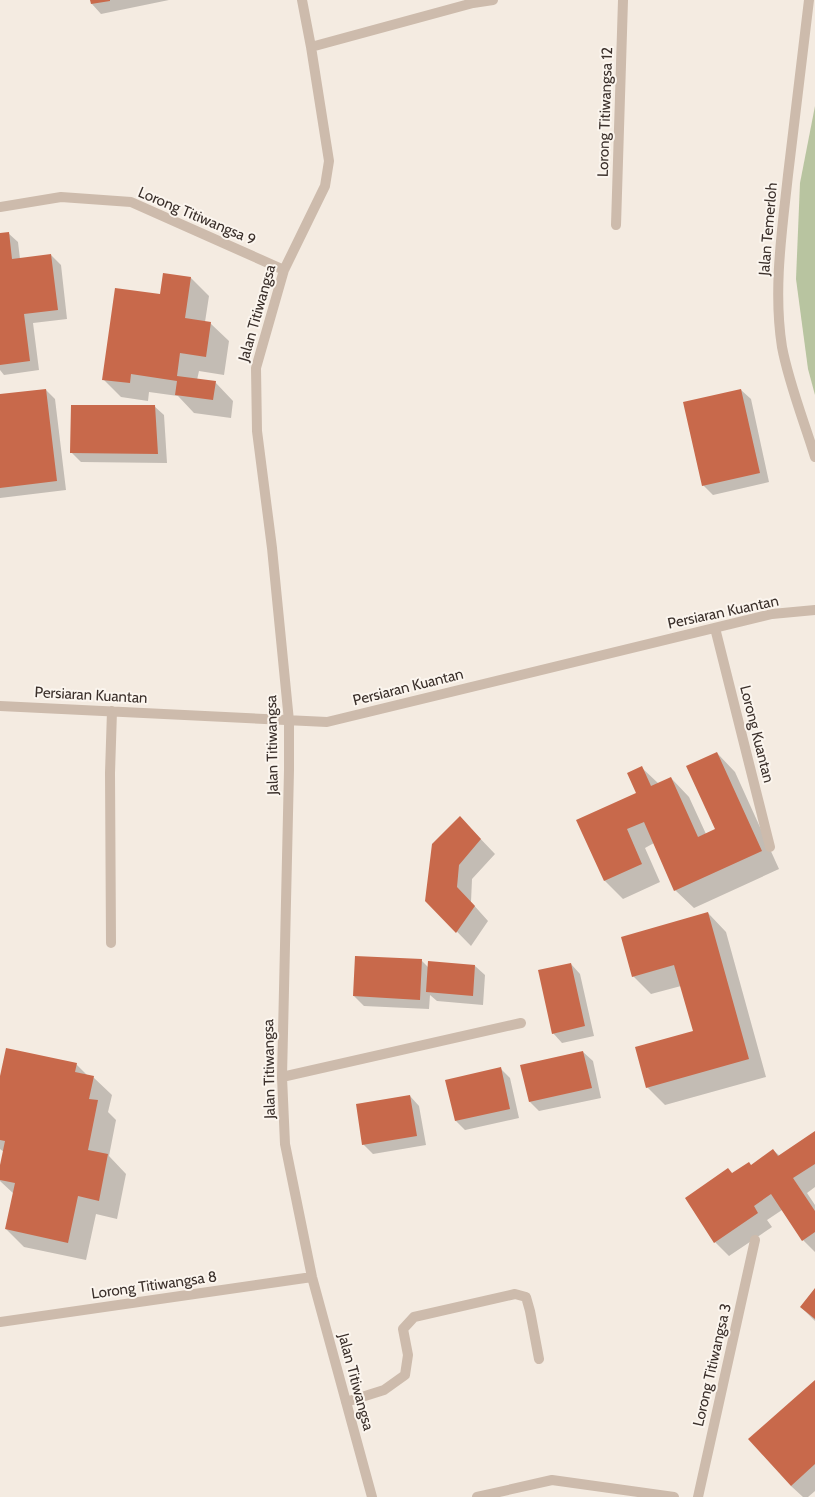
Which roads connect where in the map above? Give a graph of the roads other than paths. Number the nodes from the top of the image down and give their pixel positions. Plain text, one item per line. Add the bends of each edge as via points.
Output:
1 (302, 0) edge
2 (493, 0) edge
3 (623, 0) edge
4 (809, 0) edge
5 (311, 47) junction
6 (0, 207) edge
7 (616, 226) dead end
8 (284, 270) junction
9 (815, 457) edge
10 (815, 610) edge
11 (715, 628) junction
12 (0, 706) edge
13 (112, 711) junction
14 (289, 721) junction
15 (770, 847) dead end
16 (112, 943) dead end
17 (521, 1022) dead end
18 (282, 1076) junction
19 (755, 1240) dead end
20 (312, 1277) junction
21 (0, 1322) edge
22 (539, 1359) dead end
23 (346, 1402) junction
24 (372, 1497) edge
25 (477, 1497) edge
26 (674, 1497) edge
27 (698, 1497) edge

1 - 5 street, Jalan Titiwangsa
2 - 5 street via 473,3
3 - 7 street, Lorong Titiwangsa 12
4 - 9 street, Jalan Temerloh via 778,283 782,347
5 - 8 street, Jalan Titiwangsa via 328,161 325,186
6 - 8 street, Lorong Titiwangsa 9 via 61,197 131,202
8 - 14 street, Jalan Titiwangsa via 256,368 257,431 272,548
10 - 11 street, Persiaran Kuantan via 772,614
11 - 14 street, Persiaran Kuantan via 327,722
11 - 15 street, Lorong Kuantan
12 - 13 street, Persiaran Kuantan
13 - 14 street, Persiaran Kuantan
13 - 16 street
14 - 18 street, Jalan Titiwangsa
17 - 18 street
18 - 20 street, Jalan Titiwangsa via 285,1144
19 - 27 street, Lorong Titiwangsa 3
20 - 21 street, Lorong Titiwangsa 8
20 - 23 street, Jalan Titiwangsa
22 - 23 street via 526,1297 515,1294 414,1317 403,1329 408,1355 405,1375 384,1390
23 - 24 street, Jalan Titiwangsa
25 - 26 street via 552,1480

